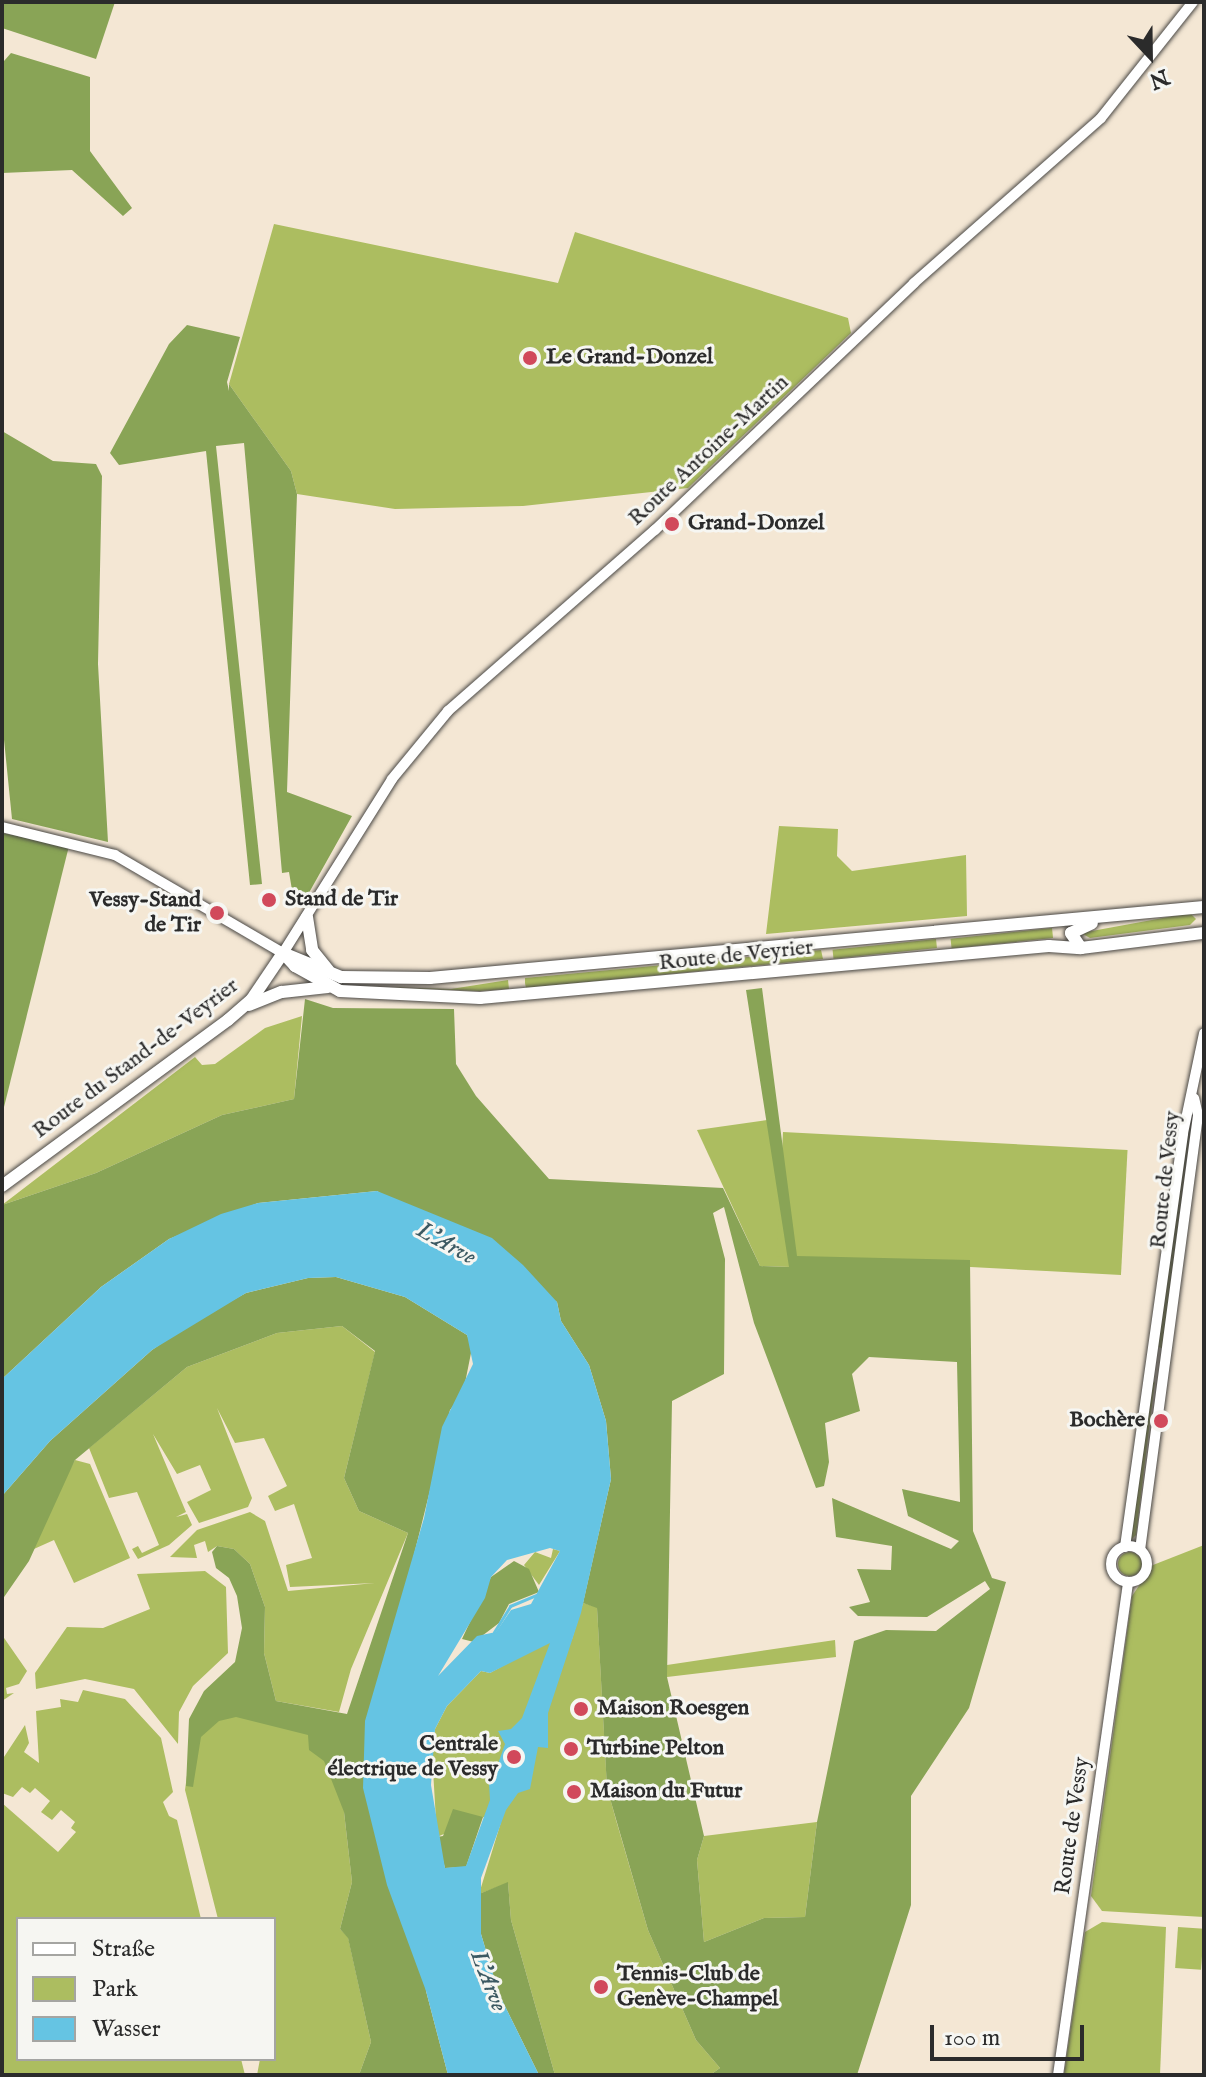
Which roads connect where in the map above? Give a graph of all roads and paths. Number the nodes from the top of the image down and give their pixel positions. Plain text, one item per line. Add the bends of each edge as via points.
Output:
1 (1193, 2) edge
2 (2, 827) edge
3 (1204, 907) edge
4 (1145, 911) junction
5 (307, 917) junction
6 (940, 932) junction
7 (1204, 933) edge
8 (1081, 948) junction
9 (283, 953) junction
10 (943, 956) junction
11 (517, 971) junction
12 (330, 973) junction
13 (331, 987) junction
14 (521, 996) junction
15 (239, 1010) junction
16 (1204, 1033) edge
17 (2, 1186) edge
18 (1158, 1363) junction
19 (1125, 1547) junction
20 (1140, 1550) junction
21 (1128, 1582) junction
22 (1058, 2075) edge

1 - 5 street, Route Antoine-Martin via 1101,118 914,283 655,530 448,711 392,779
2 - 9 street, Route de Veyrier via 115,855
3 - 4 main road, Route de Veyrier
4 - 6 main road, Route de Veyrier
4 - 8 main road via 1131,919 1079,925 1071,933
5 - 9 street, Route Antoine-Martin
5 - 12 main road via 312,950
6 - 10 main road
6 - 11 main road, Route de Veyrier
7 - 8 main road, Route de Veyrier
8 - 10 main road, Route de Veyrier
9 - 12 main road, Route de Veyrier
9 - 13 main road, Route de Veyrier
9 - 15 main road, Route du Stand-de-Veyrier
10 - 14 main road, Route de Veyrier
11 - 12 main road, Route de Veyrier via 361,979
11 - 14 main road
13 - 14 main road, Route de Veyrier via 383,996
13 - 15 main road via 282,992
15 - 17 main road, Route du Stand-de-Veyrier
16 - 18 street, Route de Vessy via 1194,1098 1198,1115
18 - 19 street, Route de Vessy
18 - 20 street, Route de Vessy
19 - 20 street
19 - 21 street via 1112,1564 1117,1577
20 - 21 street via 1146,1570
21 - 22 street, Route de Vessy

